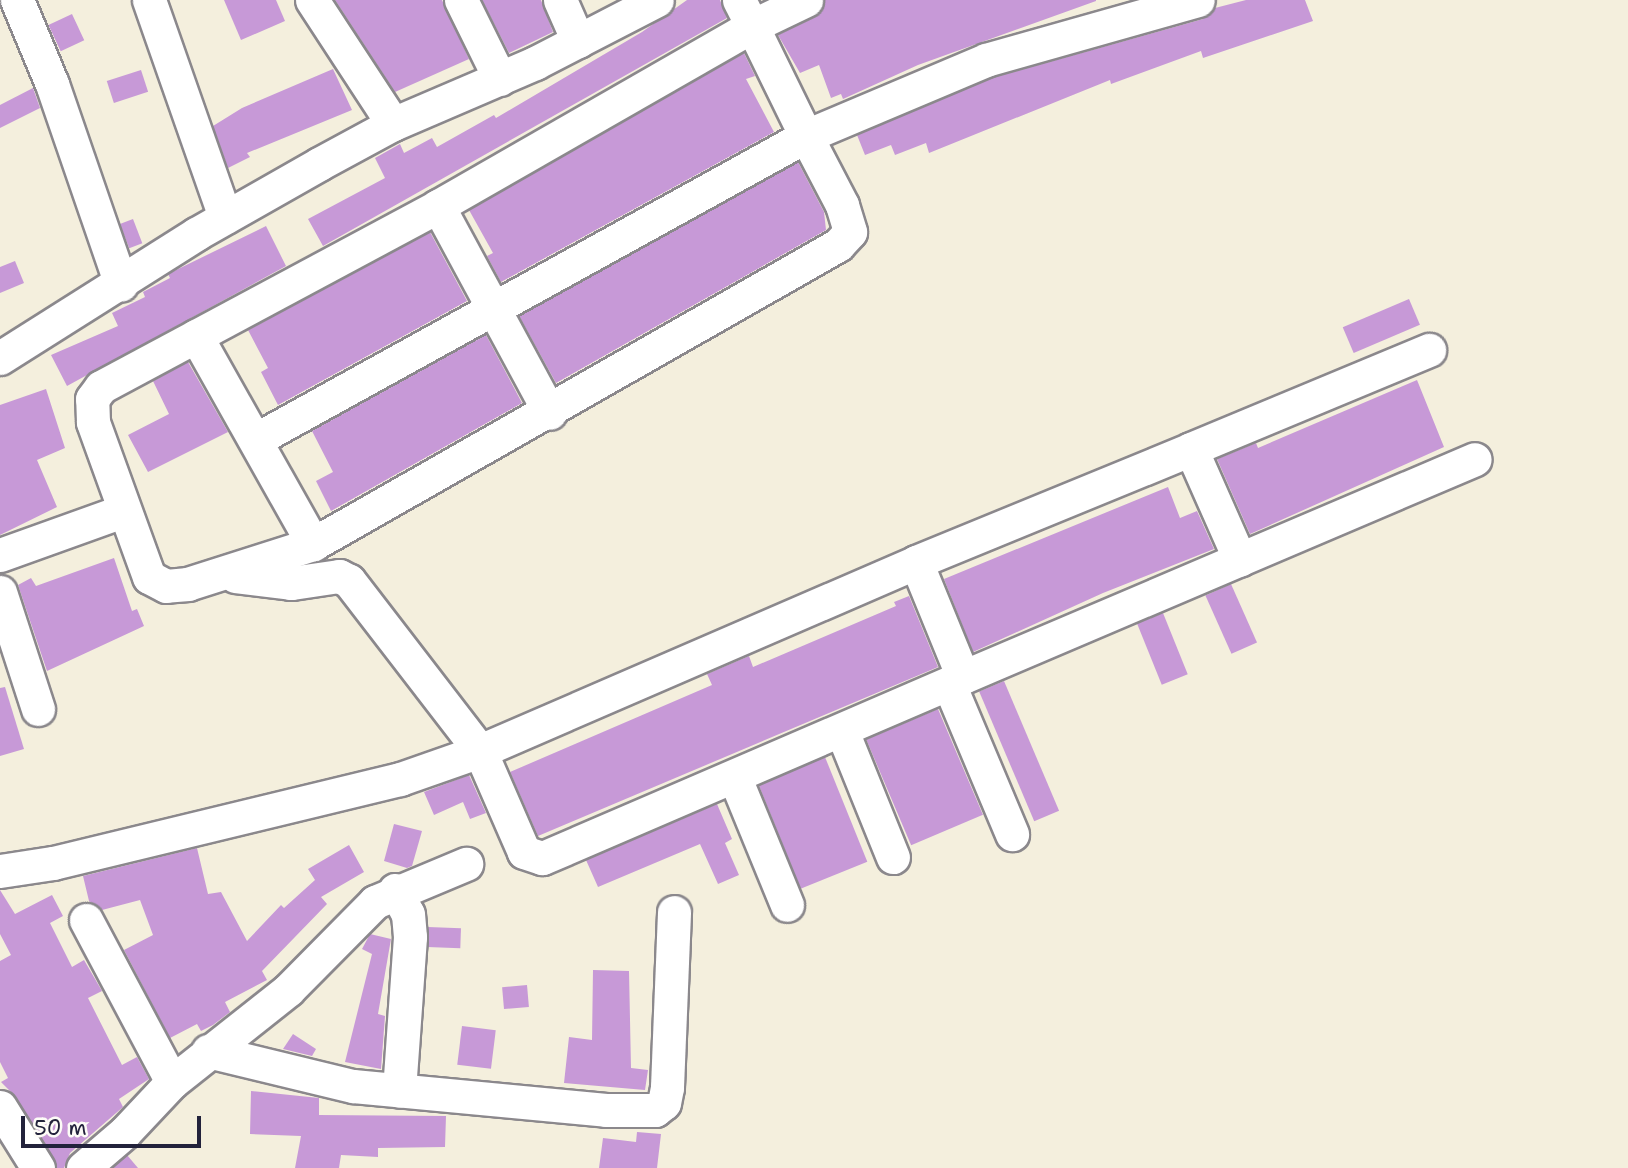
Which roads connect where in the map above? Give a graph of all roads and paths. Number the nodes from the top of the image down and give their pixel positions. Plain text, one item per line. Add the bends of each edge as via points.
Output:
1 (17, 0) edge
2 (149, 0) edge
3 (312, 0) edge
4 (461, 0) edge
5 (560, 0) edge
6 (657, 0) edge
7 (806, 0) edge
8 (1198, 0) edge
9 (746, 13) edge
10 (578, 41) junction
11 (500, 79) junction
12 (393, 124) junction
13 (806, 136) junction
14 (438, 206) junction
15 (225, 218) junction
16 (121, 284) junction
17 (494, 304) junction
18 (196, 335) junction
19 (2, 350) edge
20 (1429, 350) dead end
21 (550, 413) junction
22 (255, 440) junction
23 (1191, 449) junction
24 (1475, 459) dead end
25 (123, 511) junction
26 (313, 544) junction
27 (0, 555) edge
28 (1240, 560) junction
29 (916, 562) junction
30 (226, 575) junction
31 (0, 592) edge
32 (956, 681) junction
33 (38, 709) dead end
34 (842, 731) junction
35 (480, 751) junction
36 (736, 778) junction
37 (1012, 834) dead end
38 (894, 856) dead end
39 (466, 864) dead end
40 (0, 871) edge
41 (396, 890) junction
42 (788, 905) dead end
43 (674, 912) dead end
44 (86, 920) dead end
45 (208, 1051) junction
46 (172, 1082) junction
47 (400, 1091) junction
48 (0, 1107) edge
49 (38, 1168) edge
50 (83, 1168) edge

1 - 16 street via 52,84
2 - 15 street
3 - 12 street
4 - 11 street
5 - 10 street
6 - 10 street
7 - 9 street
8 - 13 street via 986,60
9 - 13 street
9 - 14 street
10 - 11 street
11 - 12 street
12 - 15 street
13 - 17 street
13 - 21 street via 847,216 850,232 838,245
14 - 17 street
14 - 18 street
15 - 16 street
16 - 19 street
17 - 21 street
17 - 22 street
18 - 22 street
18 - 25 street via 101,387 92,399 93,422
20 - 23 street
21 - 26 street
22 - 26 street
23 - 28 street
23 - 29 street
24 - 28 street
25 - 27 street
25 - 30 street via 149,577 156,583 172,587
26 - 30 street
28 - 32 street
29 - 32 street
29 - 35 street
30 - 35 street via 291,583 339,576 349,581
31 - 33 street
32 - 34 street
32 - 37 street
34 - 36 street
34 - 38 street
35 - 36 street via 524,852 542,858
35 - 40 street via 400,779 53,863
36 - 42 street
39 - 41 street
41 - 45 street via 356,918 288,990
41 - 47 street via 408,915 410,937
43 - 47 street via 667,1087 664,1103 655,1110 633,1112
44 - 46 street
45 - 46 street
45 - 47 street via 353,1086
46 - 50 street
48 - 49 street

